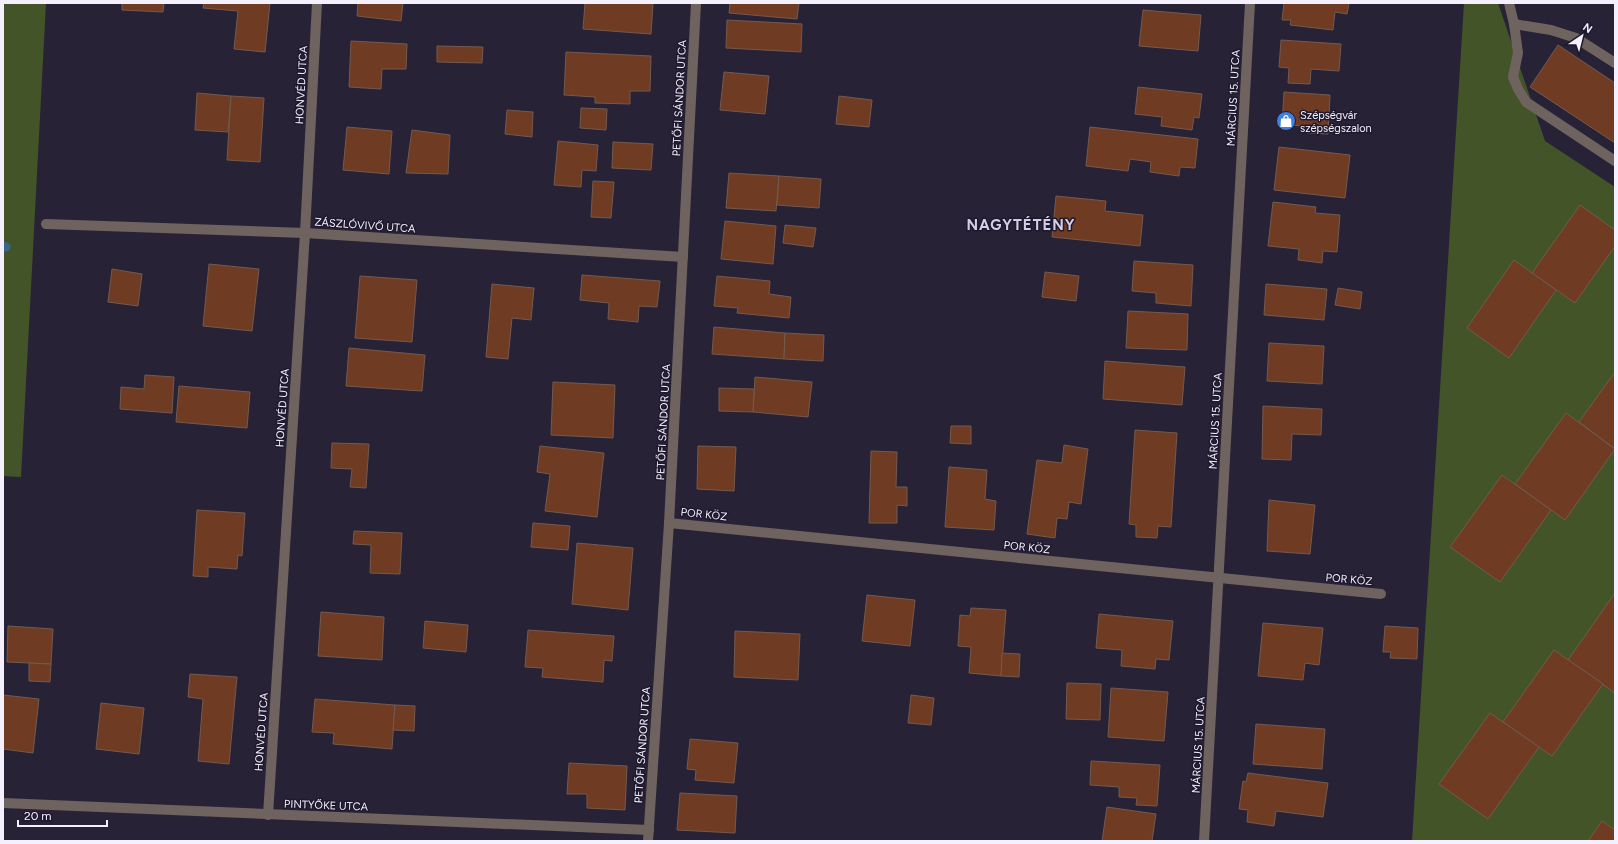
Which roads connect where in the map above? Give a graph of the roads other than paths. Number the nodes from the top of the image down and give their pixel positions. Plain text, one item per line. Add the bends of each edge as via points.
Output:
1 (317, 3) edge
2 (696, 3) edge
3 (1250, 3) edge
4 (1509, 3) edge
5 (1514, 24) junction
6 (1615, 63) edge
7 (1615, 161) edge
8 (46, 224) dead end
9 (305, 234) junction
10 (683, 257) junction
11 (669, 523) junction
12 (1219, 579) junction
13 (1381, 594) dead end
14 (3, 803) edge
15 (268, 815) junction
16 (649, 830) junction
17 (648, 841) edge
18 (1204, 841) edge

1 - 9 street, HONVÉD UTCA
2 - 10 street, PETŐFI SÁNDOR UTCA
3 - 12 street, MÁRCIUS 15. UTCA
4 - 5 street
5 - 6 street via 1551,30 1576,38
5 - 7 street via 1518,53 1513,77 1526,102
8 - 9 street, ZÁSZLÓVIVŐ UTCA
9 - 10 street, ZÁSZLÓVIVŐ UTCA
9 - 15 street, HONVÉD UTCA
10 - 11 street, PETŐFI SÁNDOR UTCA
11 - 12 street, POR KÖZ
11 - 16 street, PETŐFI SÁNDOR UTCA
12 - 13 street, POR KÖZ
12 - 18 street, MÁRCIUS 15. UTCA
14 - 15 street, PINTYŐKE UTCA
15 - 16 street, PINTYŐKE UTCA
16 - 17 street, PETŐFI SÁNDOR UTCA

